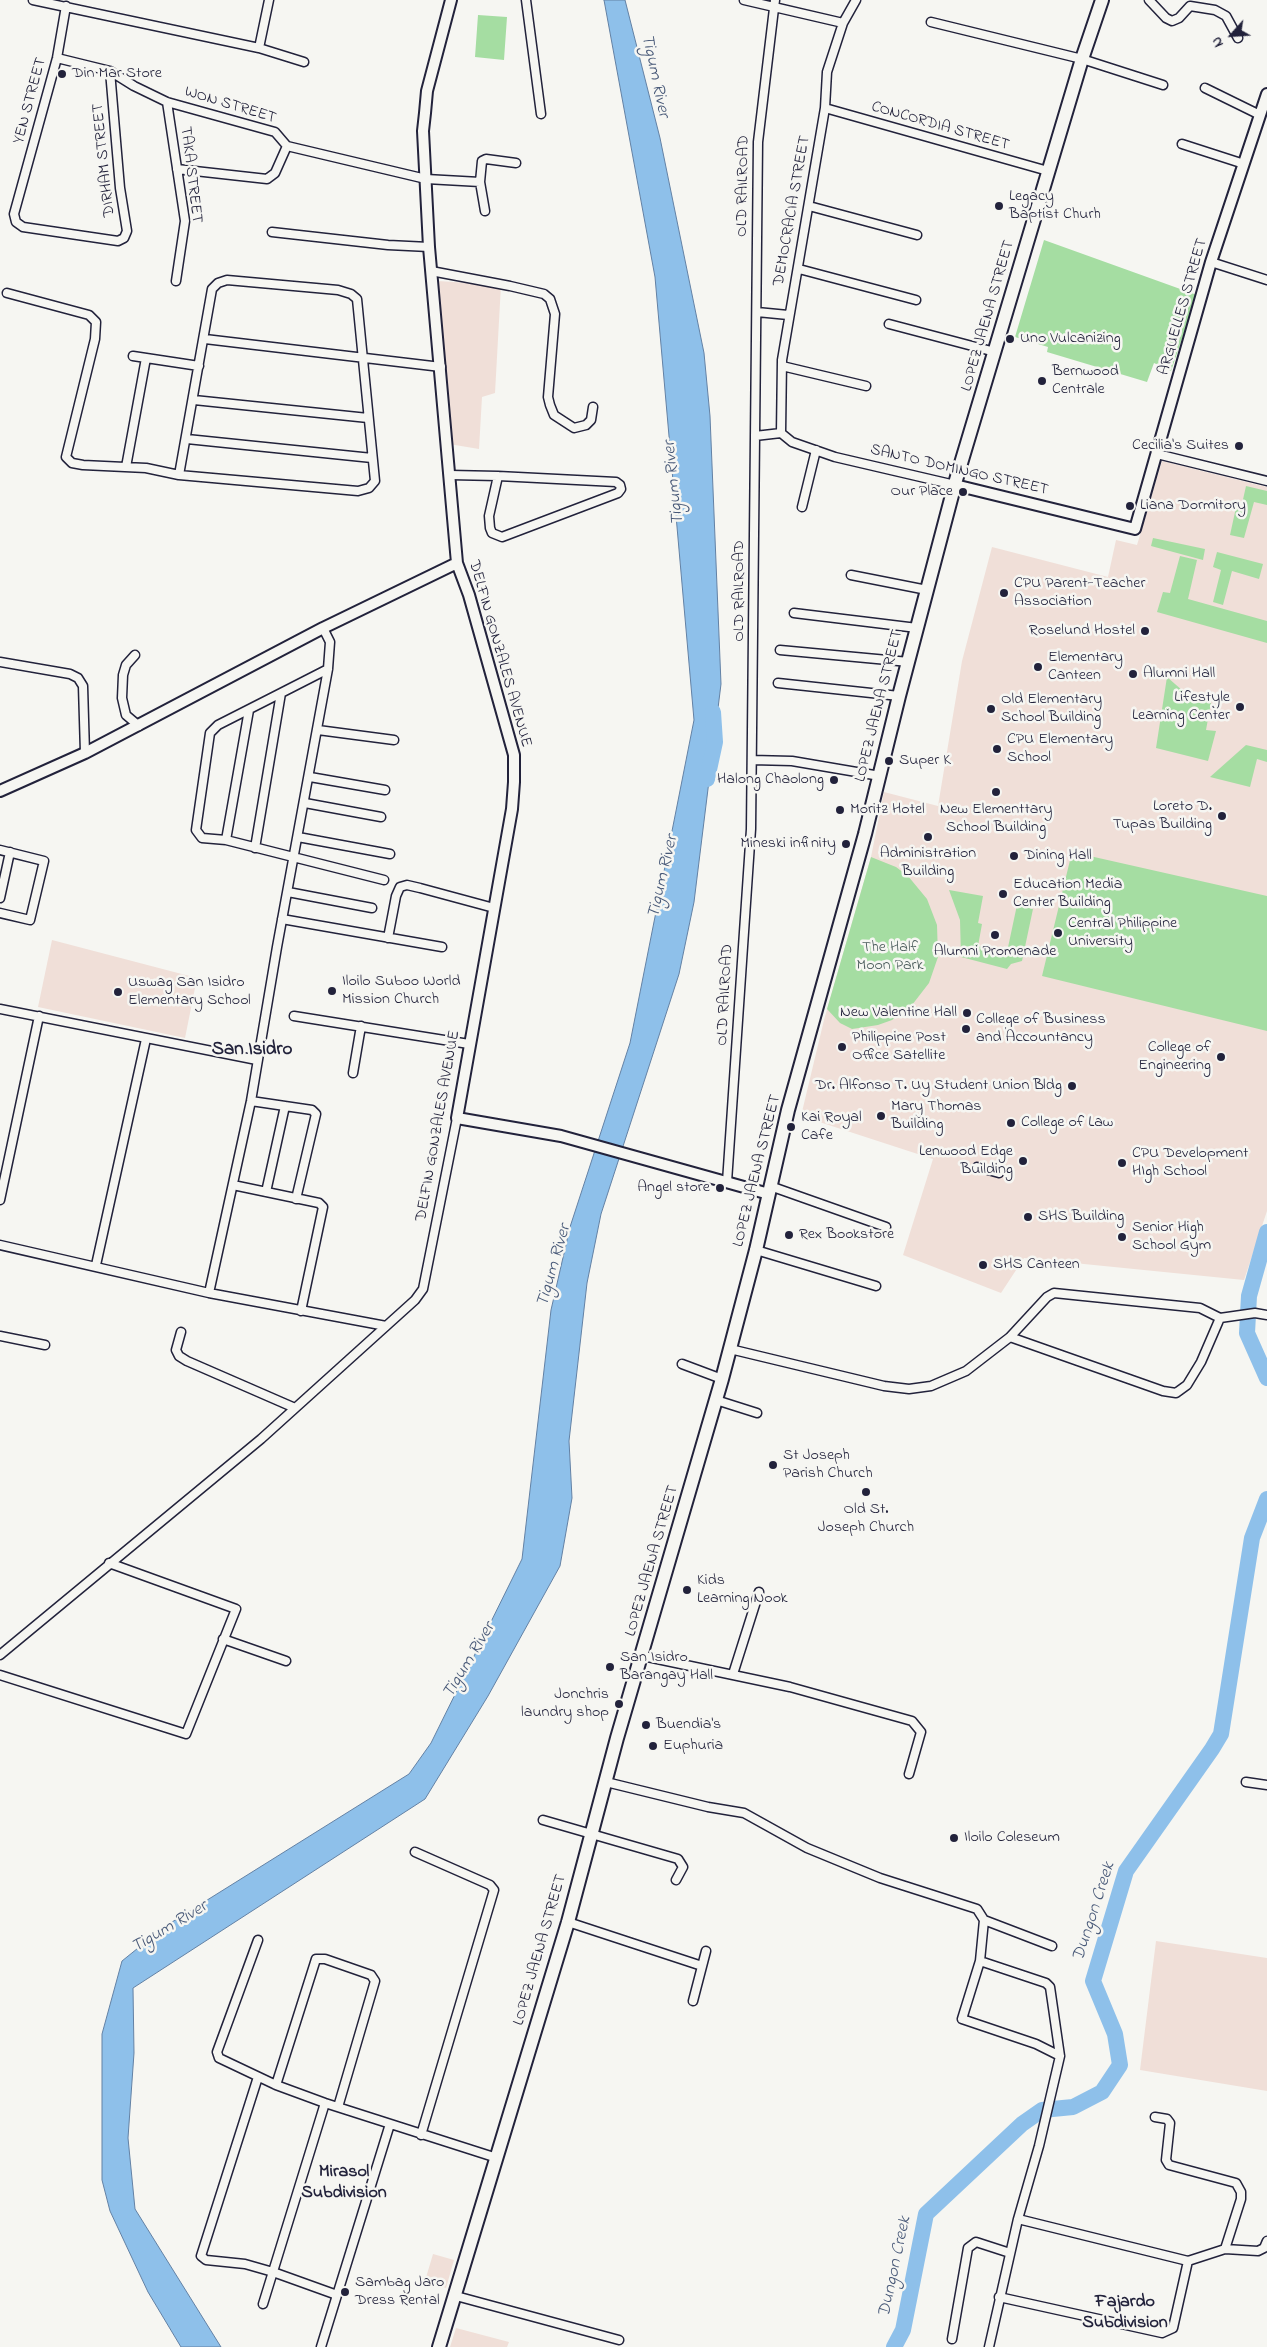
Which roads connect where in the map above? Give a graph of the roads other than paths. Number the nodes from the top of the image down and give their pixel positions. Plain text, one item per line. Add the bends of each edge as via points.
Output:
1 (33, 0) edge
2 (269, 0) edge
3 (451, 0) edge
4 (526, 0) edge
5 (744, 0) edge
6 (856, 0) edge
7 (1102, 0) edge
8 (1149, 0) edge
9 (775, 3) edge
10 (66, 6) junction
11 (931, 22) dead end
12 (843, 24) junction
13 (1238, 38) dead end
14 (258, 48) junction
15 (57, 58) junction
16 (1082, 59) junction
17 (304, 62) dead end
18 (110, 71) junction
19 (1163, 85) dead end
20 (1205, 88) dead end
21 (1267, 94) edge
22 (167, 102) junction
23 (824, 108) junction
24 (541, 114) dead end
25 (1260, 115) junction
26 (1182, 144) dead end
27 (287, 146) junction
28 (516, 163) dead end
29 (1244, 164) junction
30 (176, 169) junction
31 (1048, 171) junction
32 (426, 179) junction
33 (480, 182) junction
34 (809, 206) junction
35 (485, 212) dead end
36 (272, 232) dead end
37 (916, 235) dead end
38 (118, 241) joint
39 (429, 247) junction
40 (1211, 262) junction
41 (799, 270) junction
42 (431, 271) junction
43 (1267, 280) edge
44 (176, 281) dead end
45 (7, 293) dead end
46 (916, 300) dead end
47 (757, 312) junction
48 (788, 315) junction
49 (888, 324) dead end
50 (205, 339) junction
51 (995, 352) junction
52 (133, 356) dead end
53 (361, 356) junction
54 (146, 358) junction
55 (200, 366) junction
56 (782, 366) junction
57 (441, 367) junction
58 (866, 386) dead end
59 (194, 400) junction
60 (593, 407) dead end
61 (368, 418) junction
62 (781, 433) junction
63 (755, 436) junction
64 (187, 439) junction
65 (816, 450) junction
66 (1157, 454) junction
67 (372, 458) junction
68 (126, 467) junction
69 (450, 474) junction
70 (179, 475) junction
71 (498, 476) junction
72 (1267, 480) edge
73 (955, 485) junction
74 (802, 507) dead end
75 (1135, 529) joint
76 (457, 563) junction
77 (851, 575) dead end
78 (927, 590) junction
79 (794, 613) dead end
80 (323, 628) junction
81 (917, 628) junction
82 (780, 650) dead end
83 (136, 655) dead end
84 (909, 662) junction
85 (1, 665) edge
86 (328, 669) junction
87 (778, 683) dead end
88 (281, 693) junction
89 (899, 696) junction
90 (249, 710) junction
91 (139, 726) junction
92 (318, 730) junction
93 (394, 740) dead end
94 (85, 753) junction
95 (752, 760) junction
96 (880, 776) junction
97 (310, 778) junction
98 (385, 790) dead end
99 (0, 791) edge
100 (305, 803) junction
101 (381, 817) dead end
102 (298, 837) junction
103 (226, 840) junction
104 (256, 848) junction
105 (0, 850) edge
106 (10, 852) junction
107 (390, 854) dead end
108 (293, 858) junction
109 (384, 880) dead end
110 (288, 892) junction
111 (0, 898) edge
112 (372, 908) dead end
113 (494, 908) junction
114 (0, 913) edge
115 (282, 919) junction
116 (388, 938) junction
117 (442, 947) dead end
118 (0, 1009) edge
119 (39, 1016) junction
120 (294, 1016) dead end
121 (361, 1026) junction
122 (146, 1039) junction
123 (469, 1044) junction
124 (258, 1060) junction
125 (352, 1074) dead end
126 (251, 1101) junction
127 (285, 1106) junction
128 (457, 1118) junction
129 (977, 1166) dead end
130 (999, 1173) dead end
131 (727, 1182) junction
132 (232, 1185) junction
133 (769, 1190) junction
134 (266, 1192) junction
135 (296, 1199) junction
136 (0, 1200) edge
137 (886, 1227) dead end
138 (0, 1244) edge
139 (756, 1250) junction
140 (96, 1265) junction
141 (876, 1286) dead end
142 (209, 1292) junction
143 (301, 1311) junction
144 (1267, 1316) edge
145 (1220, 1318) junction
146 (386, 1326) junction
147 (181, 1332) dead end
148 (0, 1336) edge
149 (1010, 1337) junction
150 (46, 1346) dead end
151 (730, 1349) junction
152 (682, 1364) dead end
153 (722, 1378) junction
154 (716, 1400) junction
155 (295, 1408) junction
156 (757, 1412) dead end
157 (109, 1563) junction
158 (759, 1592) dead end
159 (223, 1640) junction
160 (0, 1655) edge
161 (642, 1656) junction
162 (286, 1661) dead end
163 (0, 1674) edge
164 (733, 1674) junction
165 (909, 1774) dead end
166 (606, 1782) junction
167 (1246, 1782) dead end
168 (1267, 1785) edge
169 (543, 1820) dead end
170 (591, 1833) junction
171 (415, 1852) dead end
172 (676, 1880) dead end
173 (984, 1920) junction
174 (568, 1922) junction
175 (258, 1940) dead end
176 (1052, 1946) dead end
177 (706, 1951) dead end
178 (980, 1961) junction
179 (702, 1966) junction
180 (693, 2001) dead end
181 (1060, 2056) junction
182 (258, 2077) junction
183 (276, 2085) junction
184 (325, 2103) junction
185 (338, 2107) junction
186 (1155, 2117) dead end
187 (390, 2124) junction
188 (421, 2135) junction
189 (497, 2158) junction
190 (1018, 2219) junction
191 (1267, 2241) edge
192 (1225, 2249) junction
193 (1010, 2253) junction
194 (1188, 2261) junction
195 (273, 2272) junction
196 (337, 2295) junction
197 (456, 2296) junction
198 (1000, 2297) junction
199 (263, 2304) dead end
200 (952, 2339) dead end
201 (618, 2340) dead end
202 (321, 2347) edge
203 (439, 2347) edge
204 (989, 2347) edge

1 - 10 street
2 - 14 street
3 - 32 street, DELFIN GONZALES AVENUE via 427,91 423,131
4 - 24 street
5 - 9 street
6 - 12 street, DEMOCRACIA STREET
7 - 16 main road, LOPEZ JAENA STREET
8 - 13 street via 1172,21 1190,6 1214,10 1226,16
9 - 12 street
9 - 47 street, OLD RAILROAD via 758,142
10 - 14 street
10 - 15 street, YEN STREET
11 - 16 street
12 - 23 street, DEMOCRACIA STREET via 827,72
14 - 17 street
15 - 18 street, WON STREET
15 - 38 street, YEN STREET via 14,214 16,222 23,227
16 - 19 street
16 - 31 main road, LOPEZ JAENA STREET
18 - 22 street, WON STREET
18 - 38 street, DIRHAM STREET via 127,231
20 - 25 street
21 - 25 street, ARGUELLES STREET
22 - 27 street, WON STREET via 275,132
22 - 30 street, TAKA STREET
23 - 31 street, CONCORDIA STREET
23 - 34 street, DEMOCRACIA STREET
25 - 29 street, ARGUELLES STREET
26 - 29 street
27 - 30 street via 275,173 267,179
27 - 32 street, WON STREET
28 - 33 street via 482,161
29 - 40 street, ARGUELLES STREET
30 - 44 street, TAKA STREET via 185,221
31 - 51 main road, LOPEZ JAENA STREET
32 - 33 street, WON STREET
32 - 39 street, DELFIN GONZALES AVENUE
33 - 35 street
34 - 37 street
34 - 41 street, DEMOCRACIA STREET
36 - 39 street via 388,246
39 - 42 street, DELFIN GONZALES AVENUE
40 - 43 street
40 - 66 street, ARGUELLES STREET
41 - 46 street
41 - 48 street, DEMOCRACIA STREET
42 - 57 street, DELFIN GONZALES AVENUE
42 - 60 street via 544,294 550,299 555,314 550,405 554,415 574,428 591,420
45 - 68 street via 89,315 96,322 95,340 66,457 72,463 83,465
47 - 48 street
47 - 63 street, OLD RAILROAD
48 - 56 street, DEMOCRACIA STREET
49 - 51 street
50 - 53 street
50 - 53 street via 212,289 218,283 228,280 338,290 356,299
50 - 55 street
51 - 73 main road, LOPEZ JAENA STREET
52 - 54 street
53 - 57 street
53 - 61 street
54 - 55 street
54 - 68 street
55 - 59 street
56 - 58 street
56 - 62 street, DEMOCRACIA STREET
57 - 69 street, DELFIN GONZALES AVENUE
59 - 61 street
59 - 64 street
61 - 67 street
62 - 63 street
62 - 65 street, SANTO DOMINGO STREET via 792,442
63 - 95 street, OLD RAILROAD
64 - 67 street
64 - 70 street
65 - 73 street, SANTO DOMINGO STREET
65 - 74 street
66 - 72 street
66 - 75 street, ARGUELLES STREET
67 - 70 street via 375,482 358,491
68 - 70 street
69 - 71 street
69 - 76 street, DELFIN GONZALES AVENUE
71 - 71 street via 616,482 621,489 618,493 502,537 492,533 489,516
73 - 75 street, SANTO DOMINGO STREET
73 - 78 main road, LOPEZ JAENA STREET
76 - 80 street
76 - 113 street, DELFIN GONZALES AVENUE via 514,755 512,809
77 - 78 street
78 - 81 main road, LOPEZ JAENA STREET
79 - 81 street
80 - 86 street via 330,642
80 - 91 street
81 - 84 main road, LOPEZ JAENA STREET
82 - 84 street
83 - 91 street via 126,665 122,698 126,716
84 - 89 main road, LOPEZ JAENA STREET
85 - 94 street via 70,674 78,678 82,686
86 - 88 street
86 - 92 street
87 - 89 street
88 - 90 street
88 - 104 street
89 - 96 main road, LOPEZ JAENA STREET
90 - 103 street
90 - 103 street via 218,725 210,733 196,830 202,838
91 - 94 street
92 - 93 street
92 - 97 street
94 - 99 street
95 - 96 street via 792,761
95 - 131 street, OLD RAILROAD via 751,829
96 - 133 main road, LOPEZ JAENA STREET
97 - 98 street
97 - 100 street
100 - 101 street
100 - 102 street
102 - 107 street
102 - 108 street
103 - 104 street
104 - 108 street
105 - 106 street
106 - 111 street
106 - 114 street via 44,861 30,920
108 - 109 street
108 - 110 street
110 - 112 street
110 - 115 street
113 - 116 street via 407,885 400,887 396,896
113 - 123 street, DELFIN GONZALES AVENUE
115 - 116 street
115 - 124 street
116 - 117 street
118 - 119 street
119 - 122 street
119 - 136 street
120 - 121 street
121 - 123 street
121 - 125 street
122 - 124 street
122 - 140 street
123 - 128 street, DELFIN GONZALES AVENUE
124 - 126 street
126 - 127 street
126 - 132 street
127 - 134 street
127 - 135 street via 312,1110 316,1114
128 - 131 street via 561,1136
128 - 146 street, DELFIN GONZALES AVENUE via 423,1289
129 - 130 street
131 - 133 street
132 - 134 street
132 - 142 street
133 - 137 street
133 - 139 main road, LOPEZ JAENA STREET
134 - 135 street
135 - 143 street via 319,1203 323,1207
138 - 140 street
139 - 141 street
139 - 151 main road, LOPEZ JAENA STREET
140 - 142 street
142 - 143 street
143 - 146 street
144 - 145 street via 1255,1313
145 - 149 street via 1200,1308 1054,1293 1047,1296
145 - 149 street via 1201,1362 1187,1385 1176,1393 1162,1391
146 - 155 street, DELFIN GONZALES AVENUE
147 - 155 street via 176,1350 179,1356
148 - 150 street
149 - 151 street via 966,1371 931,1386 909,1389 884,1386
151 - 153 main road, LOPEZ JAENA STREET
152 - 153 street
153 - 154 main road, LOPEZ JAENA STREET
154 - 156 street
154 - 161 main road, LOPEZ JAENA STREET
155 - 157 street, DELFIN GONZALES AVENUE via 262,1439
157 - 159 street via 236,1609
157 - 160 street, DELFIN GONZALES AVENUE
158 - 164 street
159 - 162 street
159 - 163 street via 186,1734
161 - 164 street
161 - 166 main road, LOPEZ JAENA STREET
164 - 165 street via 912,1721 921,1732
166 - 170 main road, LOPEZ JAENA STREET
166 - 173 street via 744,1813 807,1848 880,1878 977,1909
167 - 168 street
169 - 170 street
170 - 172 street via 678,1859 682,1868
170 - 174 main road, LOPEZ JAENA STREET
171 - 188 street via 490,1885 494,1890
173 - 176 street
173 - 178 street
174 - 179 street
174 - 189 main road, LOPEZ JAENA STREET
175 - 182 street via 218,2052 219,2058
177 - 179 street
178 - 181 street via 1050,1987
178 - 181 street via 962,2019 1036,2044
179 - 180 street
181 - 190 street
182 - 183 street
182 - 195 street via 201,2256 206,2260 245,2264
183 - 184 street
183 - 185 street via 316,1959 325,1959 371,1976 375,1981
184 - 185 street
184 - 195 street
185 - 187 street
186 - 192 street via 1167,2119 1170,2123 1166,2160 1169,2165 1236,2182 1241,2199
187 - 188 street
187 - 196 street
188 - 189 street
189 - 197 main road, LOPEZ JAENA STREET
190 - 193 street
190 - 194 street
191 - 192 street via 1258,2251
192 - 194 street
193 - 198 street
193 - 200 street via 976,2242 968,2248
194 - 198 street via 1173,2328 1162,2333
195 - 196 street
195 - 199 street
196 - 202 street
197 - 201 street
197 - 203 main road, LOPEZ JAENA STREET
198 - 204 street

